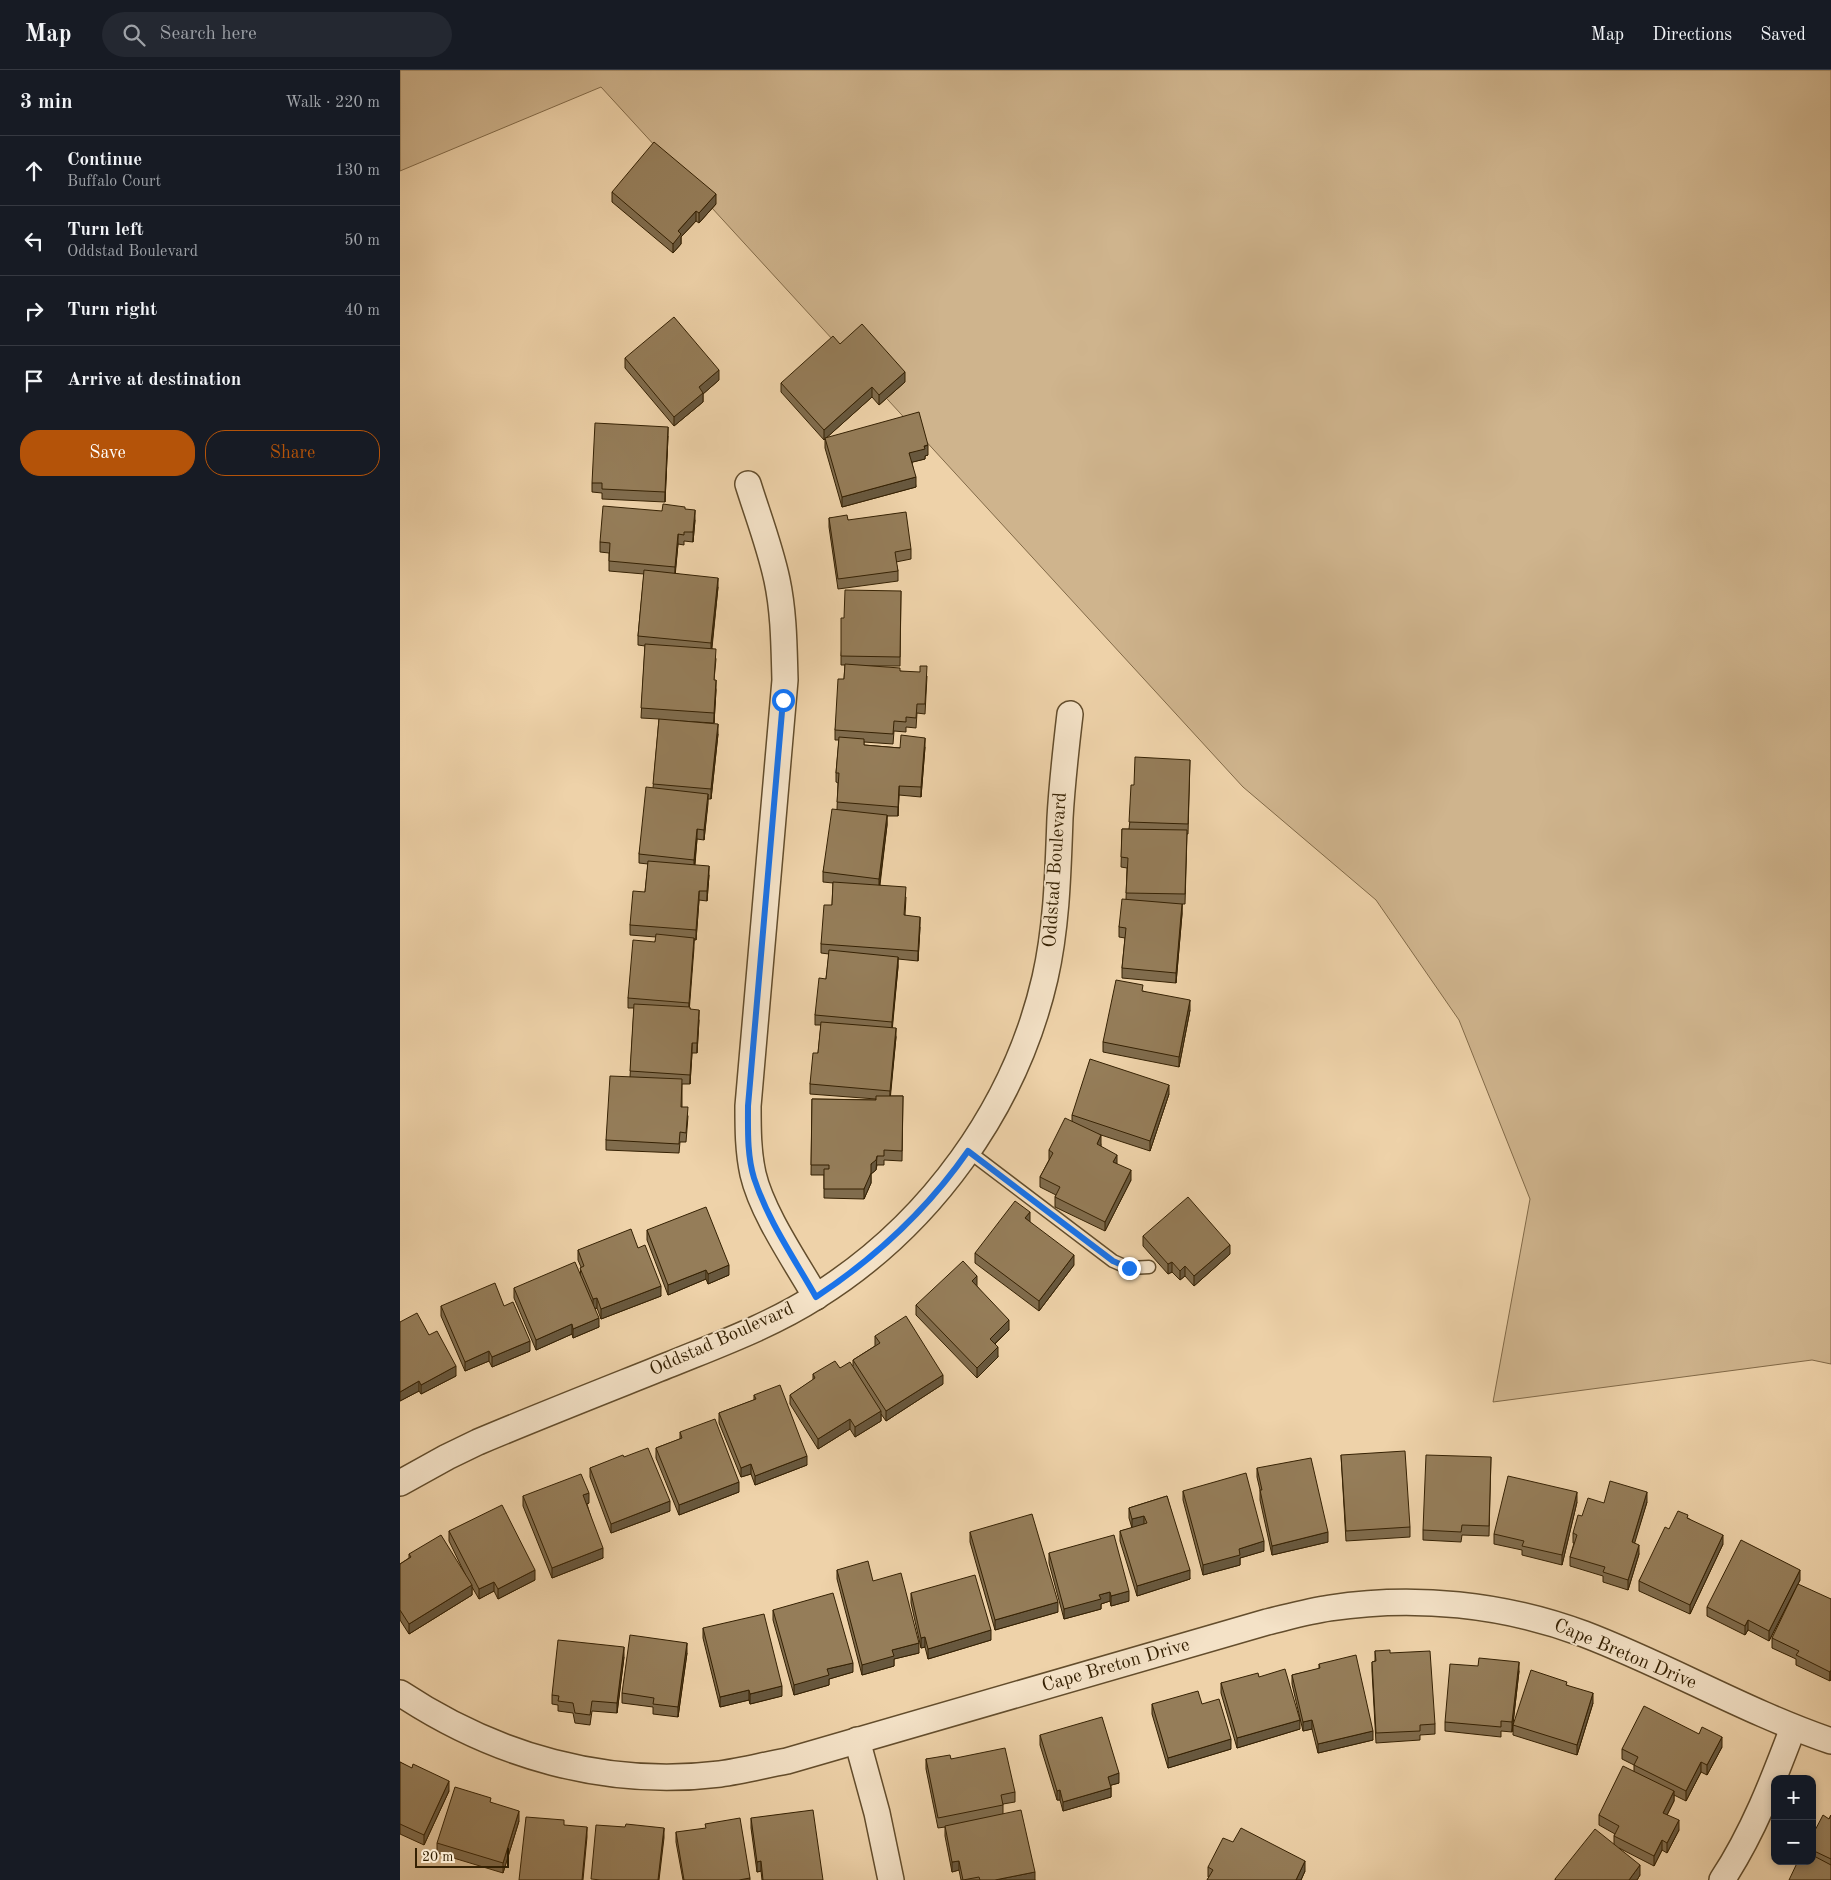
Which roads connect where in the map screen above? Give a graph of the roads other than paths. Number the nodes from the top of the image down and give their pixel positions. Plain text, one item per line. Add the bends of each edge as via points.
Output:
1 (748, 484) dead end
2 (1070, 714) dead end
3 (968, 1151) junction
4 (1149, 1267) dead end
5 (816, 1297) junction
6 (400, 1482) edge
7 (400, 1693) edge
8 (1793, 1728) junction
9 (857, 1740) junction
10 (1831, 1741) edge
11 (891, 1880) edge
12 (1722, 1880) edge

1 - 5 street via 778,582 785,680 748,1106 748,1140 754,1176 767,1212
2 - 3 street, Oddstad Boulevard via 1062,782 1056,914 1045,978 1012,1072
3 - 4 lane via 1113,1261 1129,1268
3 - 5 street, Oddstad Boulevard via 898,1233 853,1272
5 - 6 street, Oddstad Boulevard via 747,1332 478,1442
7 - 9 street, Cape Breton Drive via 479,1738 536,1759 598,1772 656,1778 720,1774 787,1761
8 - 9 street, Cape Breton Drive via 1584,1634 1522,1615 1455,1604 1390,1602 1329,1608 1267,1622
8 - 10 street, Cape Breton Drive
8 - 12 street via 1774,1781
9 - 11 street

